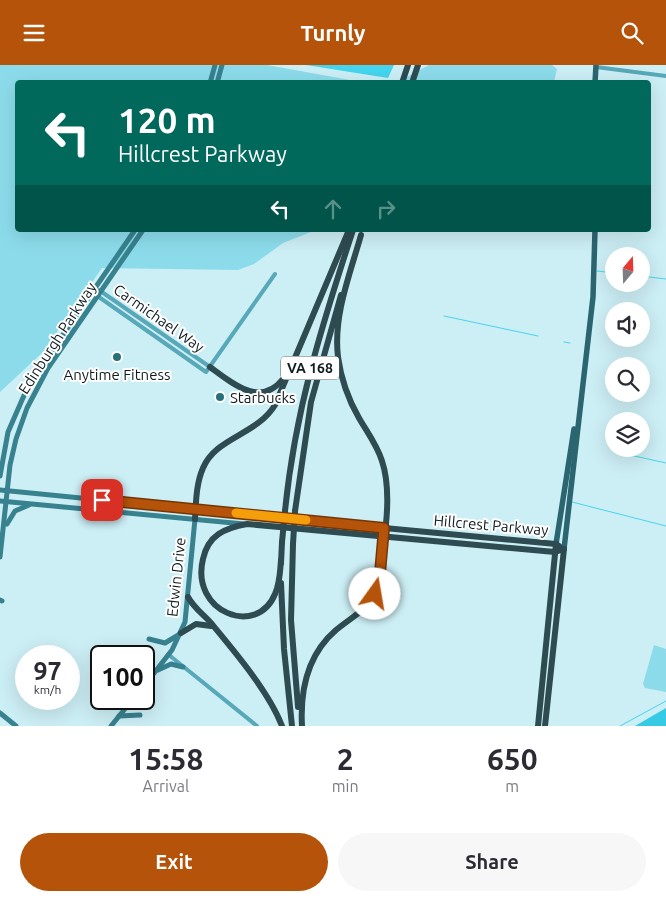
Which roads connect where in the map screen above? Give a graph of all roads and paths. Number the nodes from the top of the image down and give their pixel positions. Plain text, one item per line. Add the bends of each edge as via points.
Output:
1 (215, 65) edge
2 (222, 65) edge
3 (408, 65) edge
4 (418, 65) edge
5 (596, 66) edge
6 (666, 76) edge
7 (211, 80) edge
8 (218, 80) edge
9 (403, 80) edge
10 (413, 80) edge
11 (595, 80) edge
12 (134, 232) edge
13 (142, 232) edge
14 (348, 232) edge
15 (352, 232) edge
16 (595, 232) edge
17 (362, 233) edge
18 (274, 274) dead end
19 (94, 290) junction
20 (99, 294) junction
21 (208, 369) junction
22 (288, 372) junction
23 (583, 375) junction
24 (0, 476) edge
25 (0, 490) edge
26 (7, 491) junction
27 (3, 501) edge
28 (40, 504) junction
29 (196, 509) junction
30 (195, 519) junction
31 (247, 524) junction
32 (384, 528) junction
33 (4, 529) junction
34 (383, 537) junction
35 (556, 544) junction
36 (564, 549) junction
37 (554, 552) junction
38 (0, 557) edge
39 (281, 560) junction
40 (188, 597) junction
41 (214, 628) junction
42 (181, 633) junction
43 (149, 639) dead end
44 (169, 655) junction
45 (184, 667) junction
46 (156, 671) joint
47 (124, 710) edge
48 (0, 713) edge
49 (140, 715) dead end
50 (118, 717) junction
51 (110, 725) edge
52 (16, 726) edge
53 (256, 726) edge
54 (282, 726) edge
55 (292, 726) edge
56 (301, 726) edge
57 (538, 726) edge
58 (545, 726) edge

1 - 7 street
2 - 8 street
3 - 9 highway
4 - 10 highway
5 - 6 street
5 - 11 main road
12 - 19 street, Edinburgh Parkway
13 - 20 street, Edinburgh Parkway
14 - 22 highway
15 - 39 highway, VA 168, bridge via 313,355 298,423
16 - 23 main road via 594,282
17 - 32 highway via 339,319 338,349 346,391 385,471
17 - 56 highway, VA 168, bridge via 319,369 305,432 295,511 292,655
18 - 21 street
19 - 20 street, Carmichael Way
19 - 24 street, Edinburgh Parkway via 23,395 8,432
20 - 21 street, Carmichael Way
20 - 26 street, Edinburgh Parkway via 48,368 30,402 16,439
21 - 22 highway via 251,393 271,391
22 - 29 highway via 268,416 210,456 200,475
23 - 35 main road
23 - 36 main road
25 - 26 street, Hillcrest Parkway
26 - 27 street, Edinburgh Parkway
26 - 29 street, Hillcrest Parkway
27 - 28 street, Hillcrest Parkway
27 - 33 street, Edinburgh Parkway
28 - 30 street, Hillcrest Parkway
28 - 33 street via 19,508 12,513
29 - 30 highway
29 - 32 street, Hillcrest Parkway
30 - 31 street, Hillcrest Parkway
30 - 40 street, Edwin Drive
31 - 34 highway, Hillcrest Parkway
31 - 39 highway via 225,529 207,546 201,574 204,591 211,602 230,614 244,615 260,610 275,595
32 - 34 highway
32 - 35 highway, Hillcrest Parkway
33 - 38 street, Edinburgh Parkway
34 - 37 highway, Hillcrest Parkway
34 - 56 highway via 379,582 373,599 327,639 311,664 302,694
35 - 36 highway, Hillcrest Parkway
35 - 37 highway
36 - 37 highway, Hillcrest Parkway
36 - 58 highway
37 - 57 highway
39 - 55 highway, VA 168 via 284,649
40 - 41 highway
40 - 42 street, Edwin Drive
41 - 42 highway via 196,624
41 - 54 highway via 268,699
42 - 43 street via 165,643
42 - 44 street, Edwin Drive
44 - 45 street
44 - 46 street, Edwin Drive
45 - 46 street via 171,663
45 - 53 street
47 - 50 street
48 - 52 street
49 - 50 street
50 - 51 street

